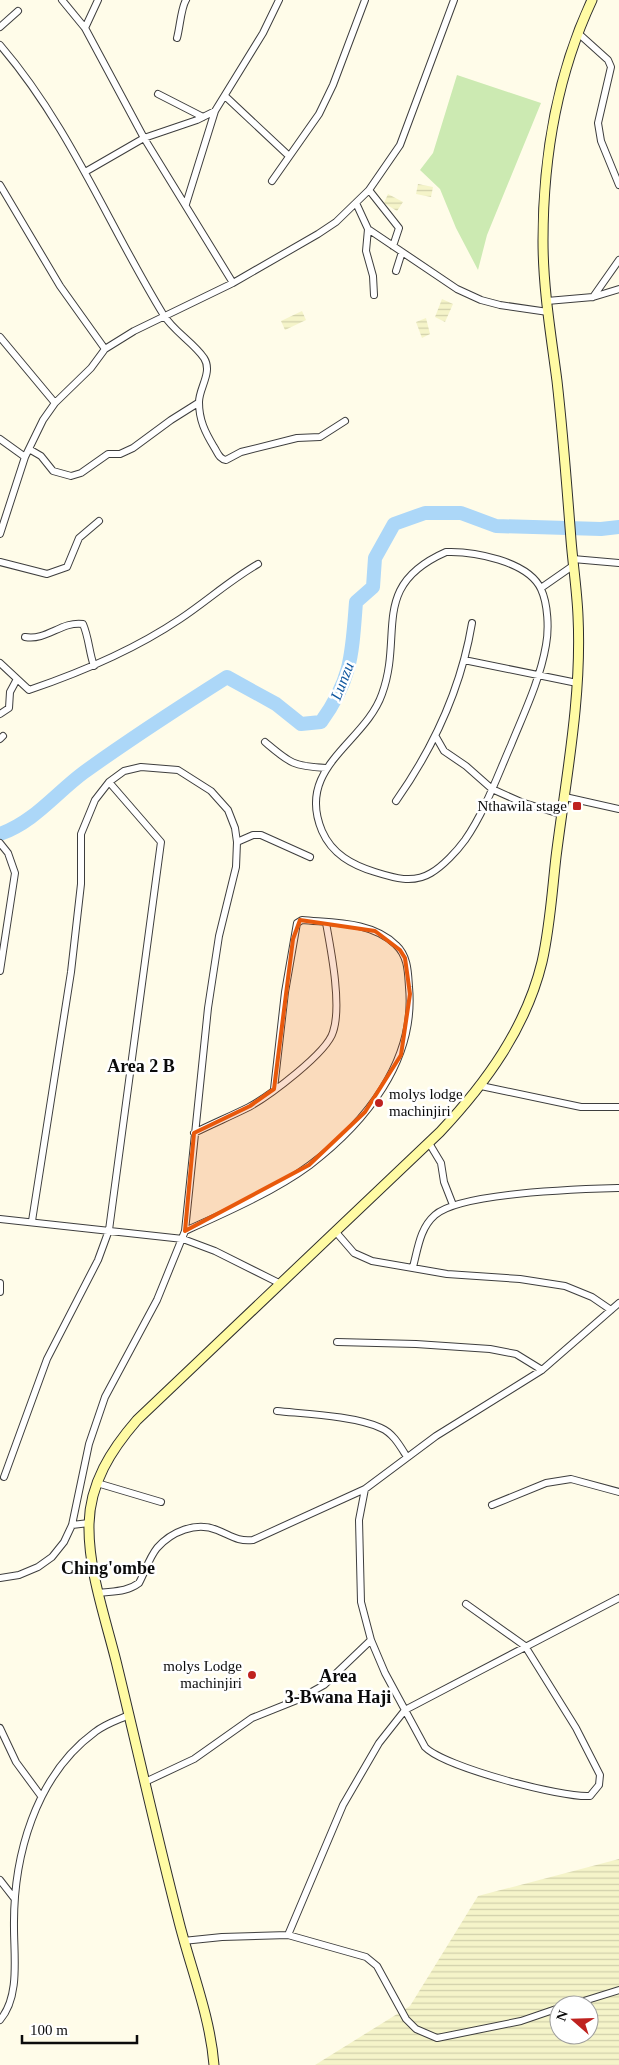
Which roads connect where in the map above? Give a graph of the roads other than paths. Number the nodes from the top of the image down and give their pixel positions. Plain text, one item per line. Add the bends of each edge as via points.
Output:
1 (62, 0) edge
2 (98, 0) edge
3 (186, 0) edge
4 (279, 0) edge
5 (365, 0) edge
6 (454, 0) edge
7 (592, 0) edge
8 (18, 12) dead end
9 (0, 27) edge
10 (85, 28) junction
11 (578, 33) junction
12 (177, 38) dead end
13 (0, 44) edge
14 (158, 94) dead end
15 (225, 96) junction
16 (215, 111) junction
17 (203, 117) junction
18 (144, 138) junction
19 (289, 156) junction
20 (85, 172) junction
21 (272, 181) dead end
22 (0, 185) edge
23 (619, 185) edge
24 (369, 190) junction
25 (356, 203) junction
26 (186, 204) junction
27 (368, 229) junction
28 (393, 246) junction
29 (402, 252) junction
30 (619, 260) edge
31 (396, 271) dead end
32 (233, 283) junction
33 (619, 289) edge
34 (374, 296) dead end
35 (593, 297) junction
36 (548, 301) junction
37 (548, 312) junction
38 (164, 316) junction
39 (0, 337) edge
40 (105, 349) junction
41 (55, 402) junction
42 (198, 403) junction
43 (345, 421) dead end
44 (0, 439) edge
45 (29, 450) junction
46 (25, 457) junction
47 (99, 521) dead end
48 (0, 533) edge
49 (0, 562) edge
50 (574, 562) junction
51 (619, 563) edge
52 (258, 564) dead end
53 (541, 588) junction
54 (472, 623) dead end
55 (25, 637) dead end
56 (464, 660) junction
57 (0, 663) edge
58 (94, 666) junction
59 (538, 675) junction
60 (17, 680) junction
61 (577, 683) junction
62 (0, 714) edge
63 (436, 737) junction
64 (265, 742) dead end
65 (326, 768) junction
66 (109, 782) junction
67 (492, 789) junction
68 (565, 797) junction
69 (396, 801) dead end
70 (619, 809) edge
71 (563, 815) junction
72 (237, 842) junction
73 (0, 843) edge
74 (310, 858) dead end
75 (326, 923) junction
76 (0, 971) edge
77 (481, 1086) junction
78 (274, 1088) junction
79 (619, 1107) edge
80 (194, 1133) junction
81 (428, 1142) junction
82 (619, 1188) edge
83 (453, 1205) junction
84 (0, 1218) edge
85 (32, 1221) junction
86 (109, 1230) junction
87 (185, 1231) junction
88 (336, 1231) junction
89 (183, 1239) junction
90 (413, 1266) junction
91 (0, 1283) edge
92 (281, 1284) junction
93 (0, 1292) edge
94 (619, 1303) edge
95 (611, 1310) junction
96 (337, 1342) dead end
97 (542, 1370) junction
98 (277, 1411) dead end
99 (407, 1456) junction
100 (4, 1477) dead end
101 (97, 1483) junction
102 (365, 1489) junction
103 (619, 1492) edge
104 (161, 1502) dead end
105 (492, 1505) dead end
106 (89, 1523) junction
107 (72, 1524) junction
108 (0, 1578) edge
109 (99, 1593) junction
110 (619, 1598) edge
111 (466, 1604) dead end
112 (371, 1640) junction
113 (525, 1646) junction
114 (405, 1710) junction
115 (129, 1715) junction
116 (0, 1728) edge
117 (145, 1782) junction
118 (41, 1796) junction
119 (0, 1880) edge
120 (14, 1898) junction
121 (288, 1935) junction
122 (183, 1941) junction
123 (619, 1990) edge
124 (599, 1996) edge
125 (549, 2011) edge
126 (0, 2020) edge
127 (214, 2065) edge

1 - 10 street
2 - 10 street
3 - 12 street via 182,6
4 - 15 street
5 - 19 street via 319,114
6 - 24 street via 400,145
7 - 11 main road
8 - 9 street
10 - 18 street
11 - 23 street via 608,60 611,67 598,123 601,141
11 - 36 main road via 557,103 549,157 543,244
13 - 20 street via 36,90
14 - 17 street
15 - 16 street
15 - 19 street
16 - 17 street
16 - 26 street
17 - 18 street
18 - 20 street
18 - 26 street
19 - 21 street
20 - 38 street
22 - 40 street via 60,286
24 - 25 street
24 - 28 street via 399,228
25 - 27 street
25 - 32 street via 318,234
26 - 32 street
27 - 28 street
27 - 34 street via 366,251 373,276
28 - 29 street
29 - 31 street
29 - 37 street via 470,296 500,305
30 - 35 street
32 - 38 street
33 - 35 street
35 - 36 street
36 - 37 main road
37 - 50 main road
38 - 40 street
38 - 42 street via 206,362 207,371
39 - 41 street
40 - 41 street
41 - 45 street
42 - 43 street via 206,436 222,460 297,438 320,437
42 - 45 street via 138,446 120,454 108,454 81,473 71,476 53,471 41,456
44 - 46 street
45 - 46 street
46 - 48 street
47 - 49 street via 79,538 68,566 47,574
50 - 51 street
50 - 53 street
50 - 61 main road via 578,618
52 - 58 street via 180,619
53 - 59 street via 547,626
53 - 65 street via 515,566 500,560 462,552 446,552 428,560 408,579 396,597 391,618 388,672 382,696 369,717
54 - 56 street
55 - 58 street via 36,639 74,623 83,624
56 - 59 street
56 - 63 street
57 - 60 street
58 - 60 street via 29,690
59 - 61 street
59 - 67 street
60 - 62 street via 10,692 9,708
61 - 68 main road
63 - 67 street via 444,751
63 - 69 street
64 - 65 street via 287,761
65 - 67 street via 317,809 320,826 332,849 368,870 400,879 424,877 442,864 464,841
66 - 72 street via 124,771 141,767 178,770 211,791 228,810
66 - 85 street via 95,800 81,834 81,884 71,972
66 - 86 street via 161,842
67 - 71 street
68 - 70 street
68 - 71 main road
71 - 77 main road via 542,962 528,1006
72 - 74 street via 261,835
72 - 80 street via 236,867 219,936 209,1000
73 - 76 street via 8,853 15,873
75 - 78 street via 335,999 333,1033 313,1058
75 - 78 street via 302,920 297,923
75 - 87 street via 348,924 375,931 396,945 405,958 410,994 401,1055 387,1082 365,1112 309,1165
77 - 79 street via 581,1107
77 - 81 main road
78 - 80 street via 250,1106
80 - 87 street
81 - 83 street via 441,1163
81 - 88 main road
82 - 83 street via 528,1194
83 - 90 street via 428,1221
84 - 85 street
85 - 86 street
86 - 89 street
86 - 100 street via 98,1260 47,1359
87 - 89 street
88 - 90 street via 360,1257
88 - 92 main road
89 - 92 street via 215,1250
89 - 107 street via 157,1300 105,1397 89,1444
90 - 95 street via 447,1274 565,1286 592,1297
91 - 93 street
92 - 101 main road via 137,1420 118,1442
94 - 95 street
95 - 97 street
96 - 97 street via 490,1348 516,1354
97 - 99 street
98 - 99 street via 381,1428 390,1434
99 - 102 street
101 - 104 street
101 - 106 main road
102 - 109 street via 253,1540 234,1539 203,1526 182,1530 156,1549 139,1583 127,1590
102 - 112 street via 359,1520 359,1560 361,1602
103 - 105 street via 571,1479 546,1483
106 - 107 street
106 - 109 main road
107 - 108 street via 52,1557 20,1575
109 - 115 main road
110 - 113 street
111 - 113 street
112 - 114 street
112 - 117 street via 324,1685 252,1718 194,1759
113 - 114 street
113 - 114 street via 576,1728 600,1775 599,1785 590,1796 540,1788 447,1762 425,1747
114 - 121 street via 379,1742 343,1806
115 - 117 main road
115 - 118 street via 84,1740
116 - 118 street via 16,1762
117 - 122 main road
118 - 120 street via 19,1863
119 - 120 street
120 - 126 street via 12,1995
121 - 122 street
121 - 125 street via 366,1957 377,1966 406,2019 416,2029 437,2038 521,2021
122 - 127 main road via 210,2033
123 - 124 street

